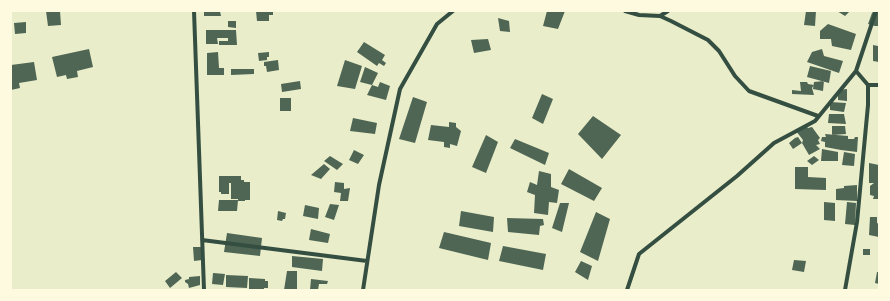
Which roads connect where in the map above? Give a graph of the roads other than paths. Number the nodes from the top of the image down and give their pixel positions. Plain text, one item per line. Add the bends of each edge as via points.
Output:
1 (194, 11) edge
2 (453, 11) edge
3 (625, 11) edge
4 (668, 11) edge
5 (876, 11) edge
6 (660, 16) junction
7 (856, 71) junction
8 (868, 85) junction
9 (879, 85) edge
10 (818, 116) junction
11 (202, 240) junction
12 (367, 260) junction
13 (204, 290) edge
14 (363, 290) edge
15 (627, 290) edge
16 (845, 290) edge

1 - 11 street
2 - 12 street via 437,24 400,89 379,185
3 - 6 street
4 - 6 street
5 - 7 street
6 - 10 street via 708,40 749,91
7 - 8 street
7 - 10 street
8 - 9 street
8 - 16 street via 857,222
10 - 15 street via 815,121 774,143 639,254
11 - 12 street
11 - 13 street
12 - 14 street

